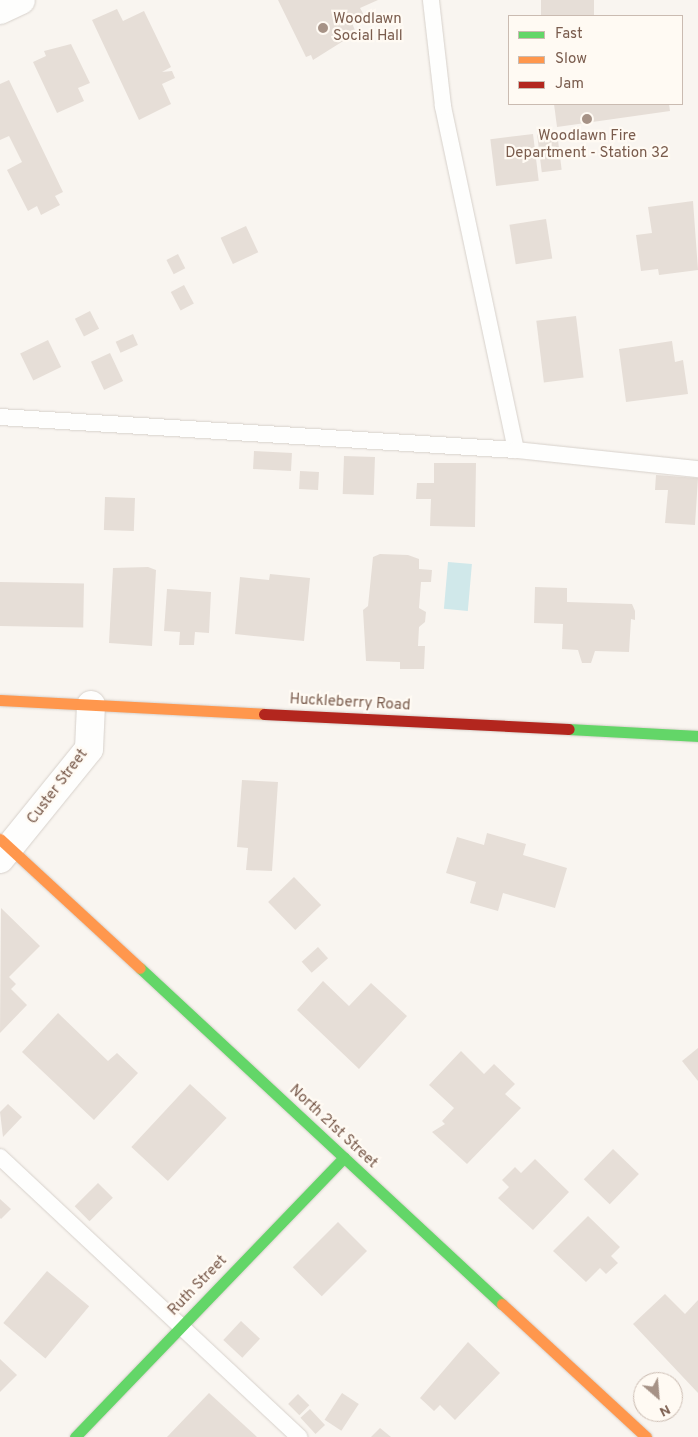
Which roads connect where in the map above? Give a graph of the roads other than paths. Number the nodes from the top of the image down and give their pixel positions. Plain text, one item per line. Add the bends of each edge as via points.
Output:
1 (21, 0) edge
2 (431, 0) edge
3 (0, 10) edge
4 (0, 417) edge
5 (516, 450) junction
6 (698, 469) edge
7 (0, 700) edge
8 (91, 705) junction
9 (698, 736) edge
10 (3, 849) edge
11 (0, 1157) edge
12 (344, 1157) junction
13 (180, 1327) junction
14 (75, 1437) edge
15 (299, 1437) edge
16 (646, 1437) edge

1 - 3 street
2 - 5 lane via 443,106
4 - 5 lane
5 - 6 lane
7 - 8 street, Huckleberry Road
8 - 9 street, Huckleberry Road
8 - 10 street, Custer Street via 90,750
10 - 12 street, North 21st Street
11 - 13 lane
12 - 13 street, Ruth Street
12 - 16 street, North 21st Street
13 - 14 street, Ruth Street
13 - 15 lane

